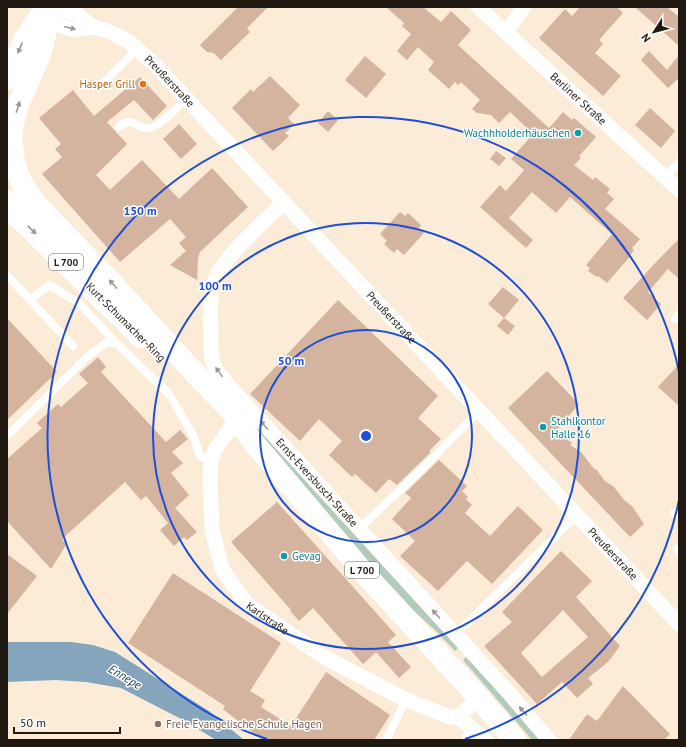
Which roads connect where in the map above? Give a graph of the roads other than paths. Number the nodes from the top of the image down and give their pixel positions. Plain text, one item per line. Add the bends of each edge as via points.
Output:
1 (478, 7) edge
2 (524, 7) edge
3 (46, 12) edge
4 (506, 33) junction
5 (138, 49) junction
6 (7, 79) edge
7 (99, 87) dead end
8 (187, 98) junction
9 (119, 127) dead end
10 (679, 163) edge
11 (665, 177) junction
12 (679, 190) edge
13 (7, 200) edge
14 (284, 202) junction
15 (7, 275) edge
16 (30, 300) junction
17 (117, 344) junction
18 (73, 346) dead end
19 (479, 411) junction
20 (231, 427) junction
21 (7, 436) edge
22 (250, 438) junction
23 (211, 460) junction
24 (577, 515) junction
25 (359, 529) junction
26 (679, 624) edge
27 (456, 636) junction
28 (479, 698) junction
29 (406, 700) junction
30 (458, 717) junction
31 (468, 733) edge
32 (386, 740) edge
33 (486, 740) edge
34 (515, 740) edge
35 (549, 740) edge

1 - 4 street, Berliner Straße
2 - 4 street
3 - 5 street, Preußerstraße via 74,30 93,27 108,31
3 -> 6 main road via 24,40
22 -> 3 main road, L 700 via 235,415 36,204 23,186 15,167 11,139 18,105 41,52
4 - 11 street, Berliner Straße
5 - 7 lane
5 - 8 street, Preußerstraße
8 - 9 lane via 153,127 146,129 131,122 124,122
8 - 14 street, Preußerstraße
10 - 11 lane
11 - 12 street, Berliner Straße
13 -> 20 main road, Kurt-Schumacher-Ring / L 700 via 18,217
14 - 19 street, Preußerstraße
25 -> 14 street, Ernst-Eversbusch-Straße via 230,387 215,368 212,355 210,314 213,285 220,269
15 - 16 lane
16 - 17 lane via 50,285 80,304
16 - 18 lane
17 - 21 lane via 107,342 87,357
17 - 23 lane via 169,394 194,437 200,456
19 - 24 street, Preußerstraße
19 - 25 lane
20 - 22 main road, Kurt-Schumacher-Ring / L 700
20 - 23 street, Karlstraße
22 - 28 main road, L 700 via 365,574
23 - 29 street, Karlstraße via 212,529 222,569 247,604 324,657
24 - 26 street, Preußerstraße
24 - 27 lane
27 -> 25 street, Ernst-Eversbusch-Straße
35 -> 27 street, Ernst-Eversbusch-Straße
28 - 30 street
28 - 34 main road, L 700
29 - 30 street, Karlstraße via 450,717
29 - 32 lane
30 - 31 street, Karlstraße
31 - 33 street, Karlstraße

